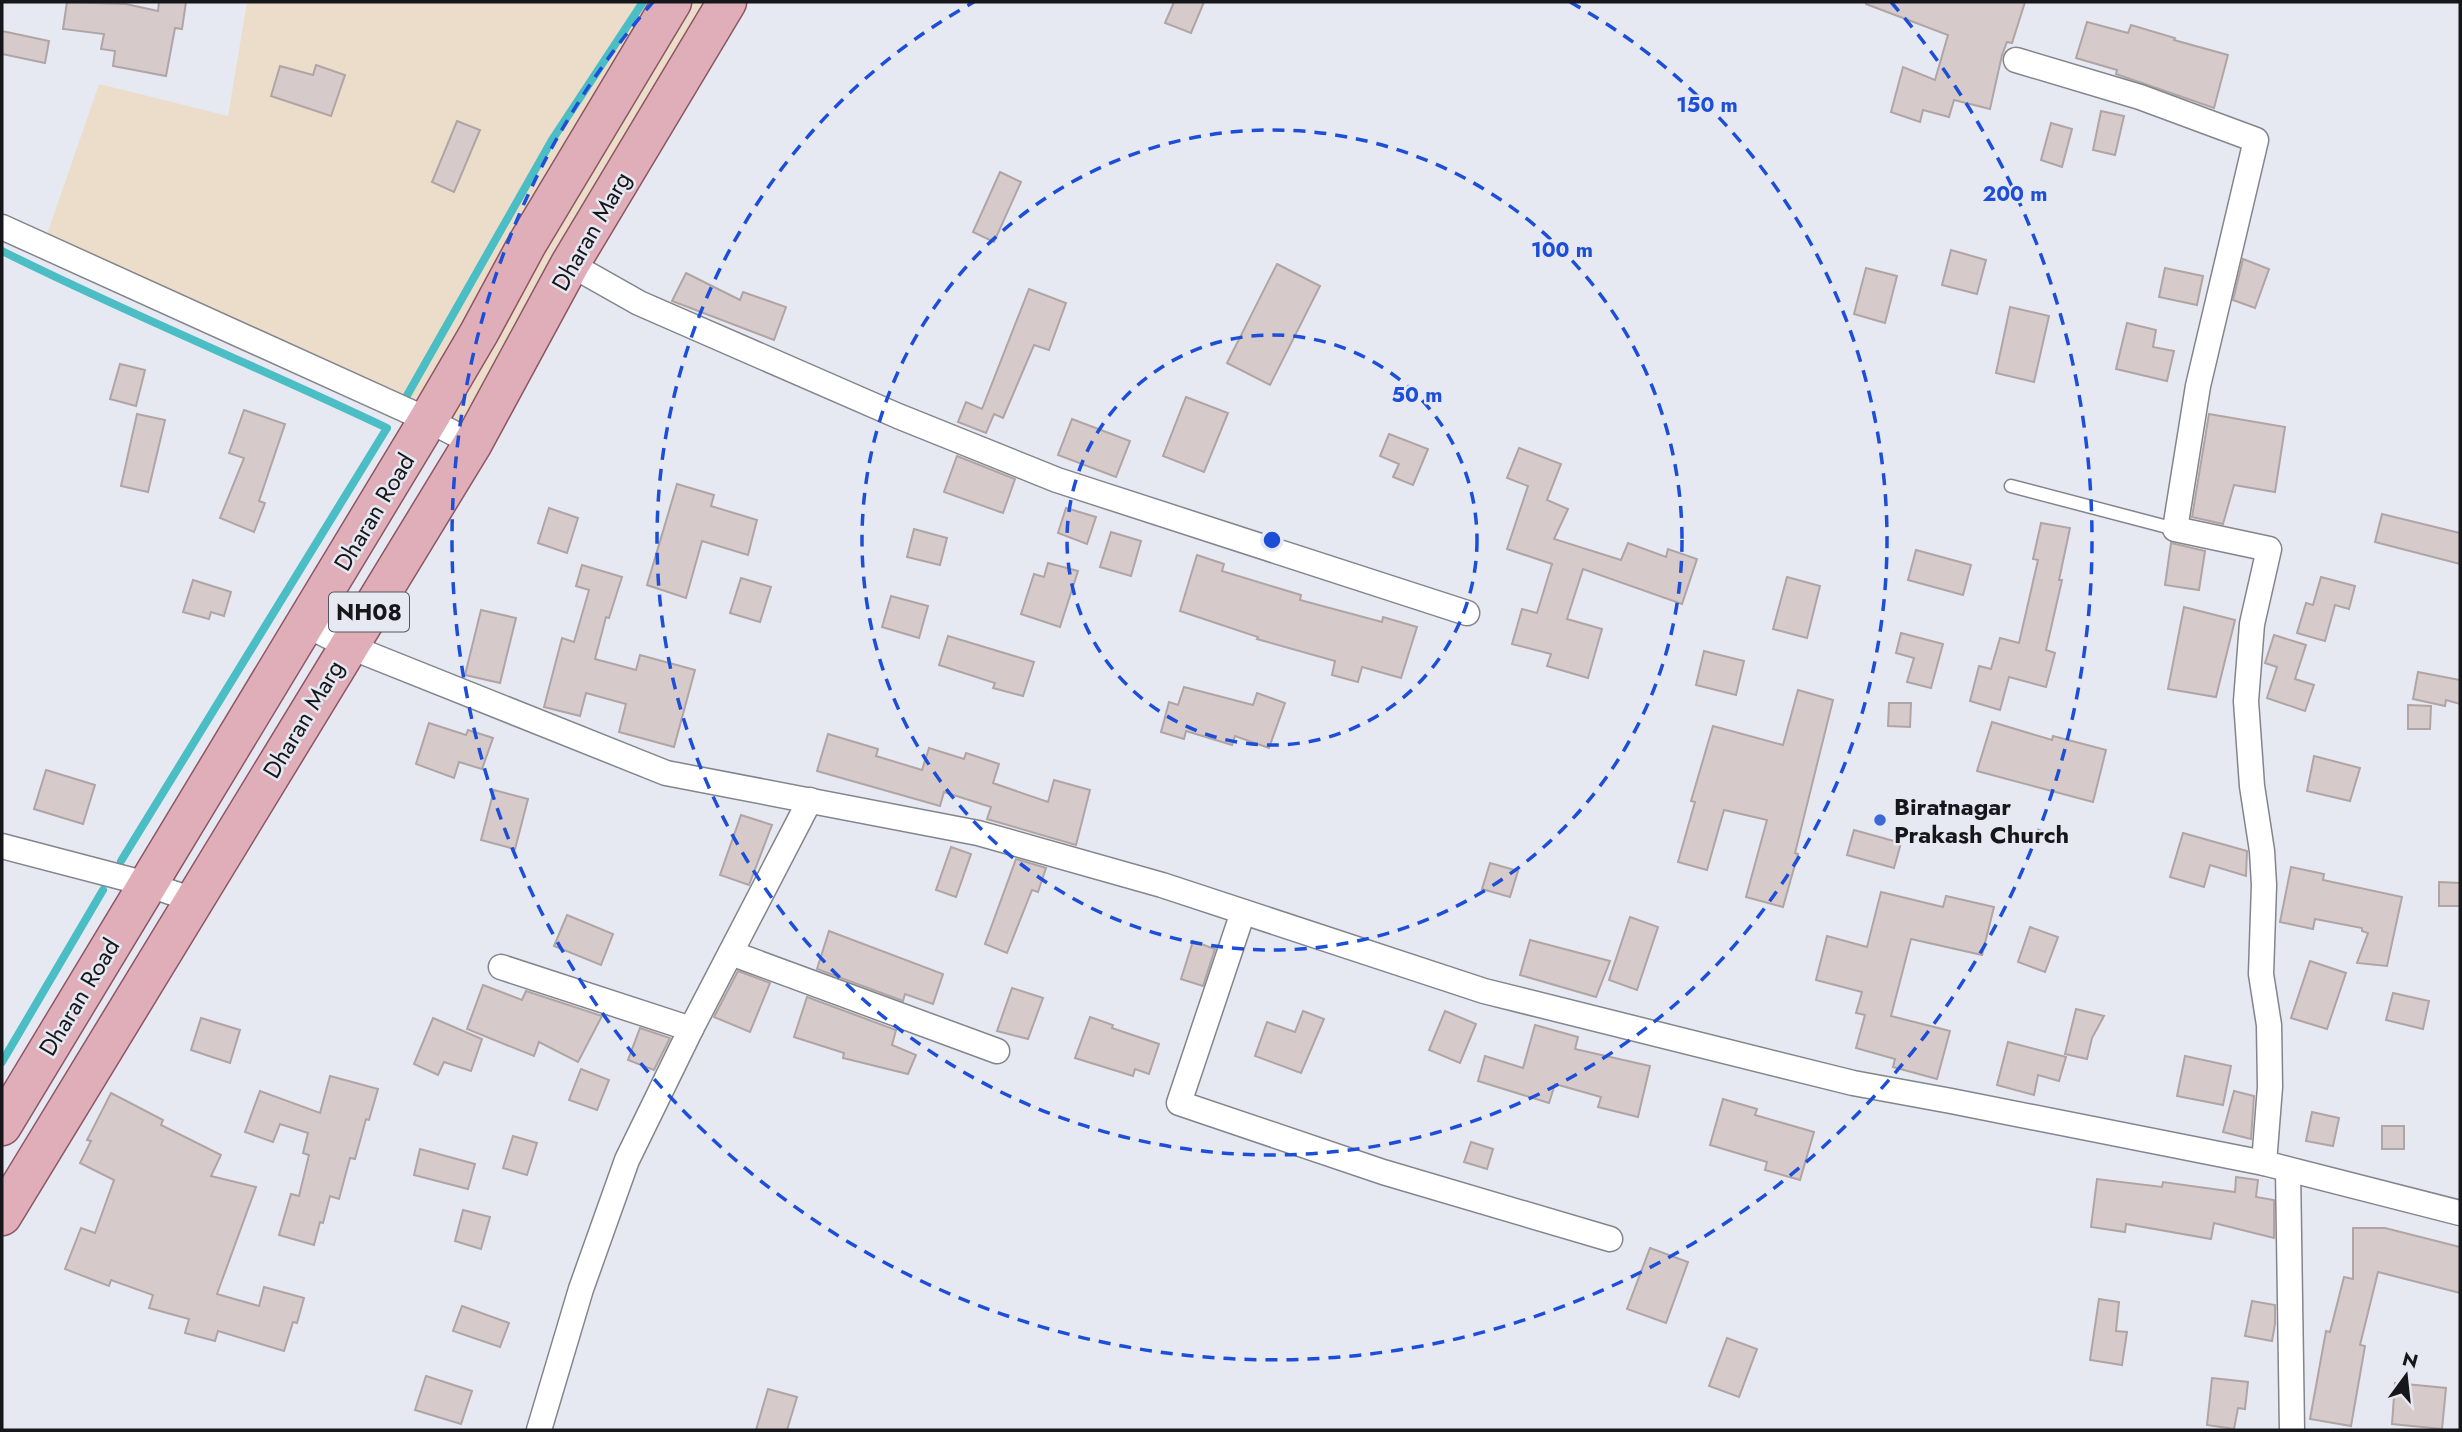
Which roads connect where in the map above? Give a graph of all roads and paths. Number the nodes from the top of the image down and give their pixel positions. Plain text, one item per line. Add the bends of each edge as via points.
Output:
1 (672, 2) edge
2 (727, 2) edge
3 (2016, 60) dead end
4 (2, 227) edge
5 (570, 264) junction
6 (428, 421) junction
7 (473, 443) junction
8 (2011, 486) dead end
9 (2175, 528) junction
10 (1467, 613) dead end
11 (306, 625) junction
12 (348, 646) junction
13 (810, 800) junction
14 (2, 846) edge
15 (147, 884) junction
16 (193, 900) junction
17 (1243, 912) junction
18 (732, 953) junction
19 (500, 967) dead end
20 (691, 1029) junction
21 (997, 1051) dead end
22 (2, 1126) edge
23 (2264, 1163) junction
24 (2288, 1170) junction
25 (2460, 1213) edge
26 (2, 1216) edge
27 (1610, 1239) dead end
28 (539, 1430) edge
29 (2292, 1430) edge

1 - 6 main road, Dharan Road / NH08 via 527,244
2 - 5 main road, Dharan Marg / NH08
3 - 9 street via 2140,97 2256,140 2198,386
4 - 6 street
5 - 7 main road, Dharan Marg / NH08
5 - 10 street via 639,303 1056,480
6 - 7 street
6 - 11 main road, Dharan Road / NH08
7 - 12 main road, Dharan Marg / NH08
8 - 9 lane
9 - 23 street via 2269,550 2252,624 2246,701 2264,886 2261,974 2269,1025 2270,1087
11 - 12 street
11 - 15 main road, Dharan Road / NH08
12 - 13 street via 666,773
12 - 16 main road, Dharan Marg / NH08
13 - 17 street via 978,833
13 - 18 street
14 - 15 street
15 - 16 street
15 - 22 main road, Dharan Road / NH08
16 - 26 main road, Dharan Marg / NH08
17 - 23 street via 1483,991 1853,1083
17 - 27 street via 1179,1103 1383,1172
18 - 20 street
18 - 21 street
19 - 20 street
20 - 28 street via 626,1160
23 - 24 street
24 - 25 street
24 - 29 street

